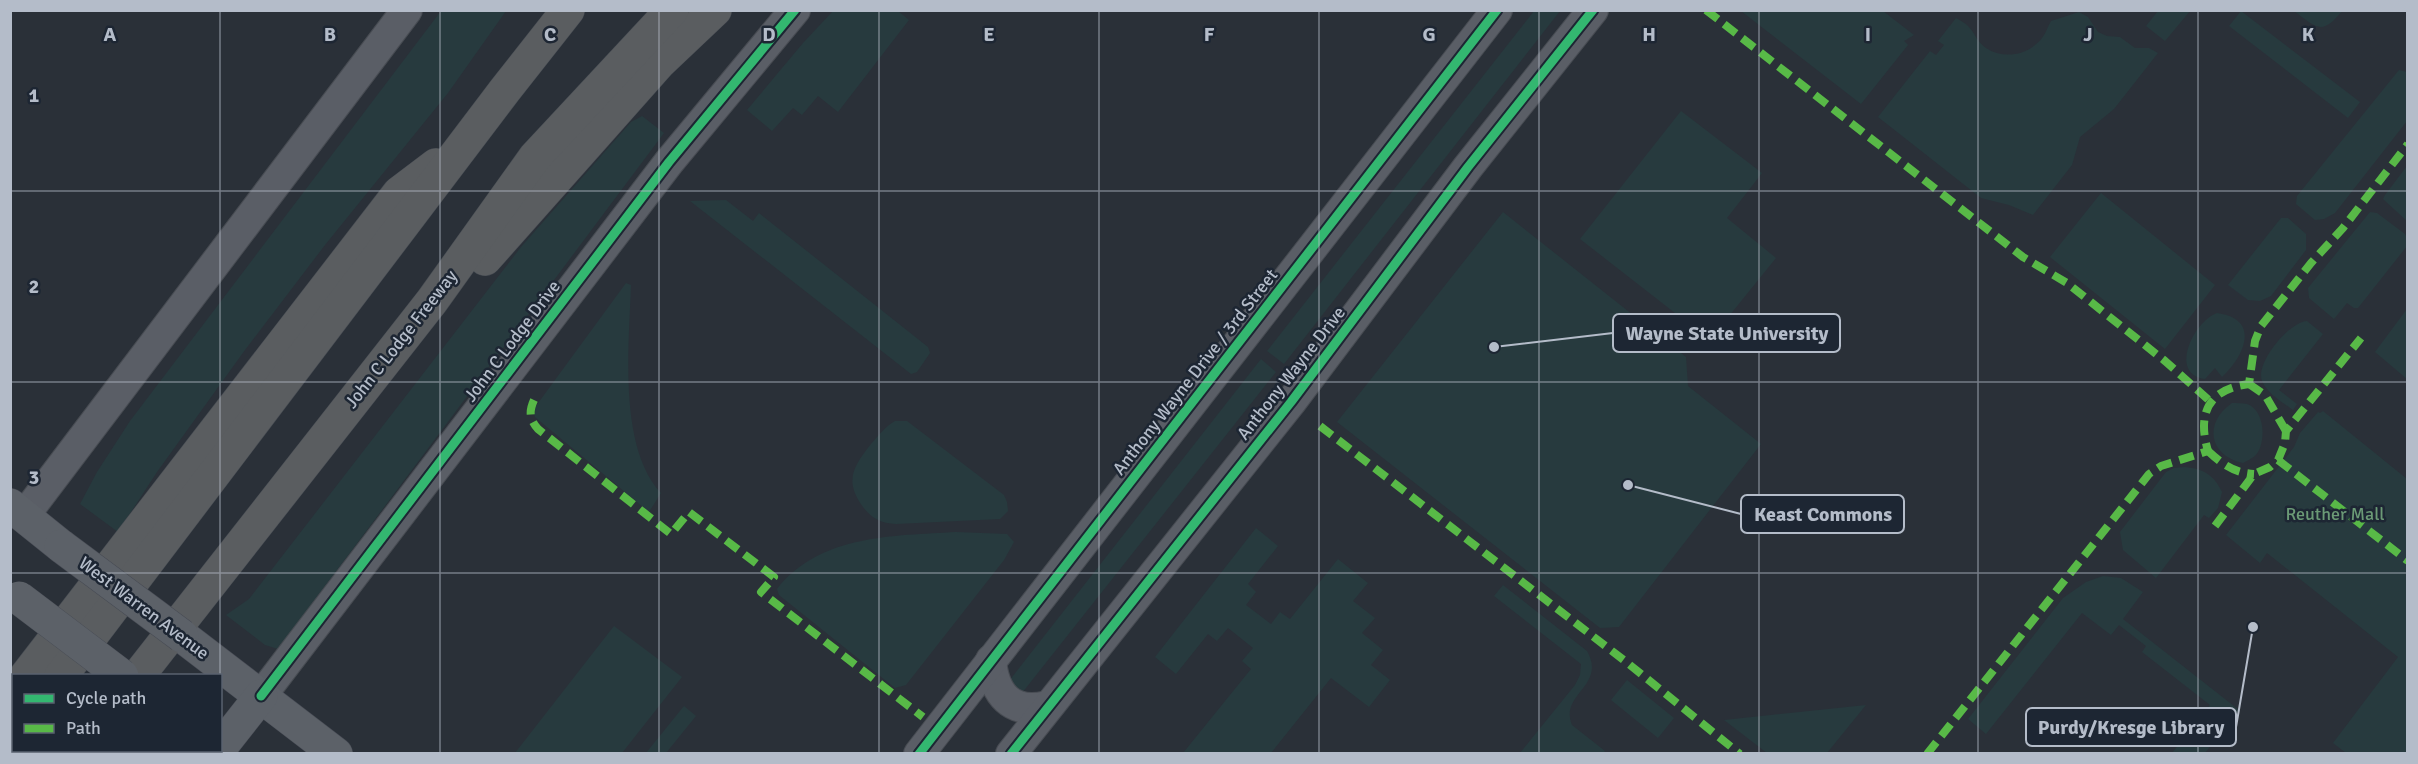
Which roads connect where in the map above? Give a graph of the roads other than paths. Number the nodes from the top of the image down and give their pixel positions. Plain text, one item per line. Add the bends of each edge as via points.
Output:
1 (406, 10) edge
2 (568, 10) edge
3 (672, 10) edge
4 (715, 10) edge
5 (795, 10) edge
6 (1497, 10) edge
7 (1588, 15) edge
8 (471, 138) junction
9 (432, 301) junction
10 (15, 518) edge
11 (15, 595) edge
12 (991, 660) junction
13 (27, 674) edge
14 (62, 674) edge
15 (121, 674) edge
16 (139, 674) edge
17 (261, 696) junction
18 (1047, 706) junction
19 (222, 747) edge
20 (315, 748) edge
21 (919, 753) edge
22 (1011, 753) edge

1 - 10 street
2 - 8 highway
3 - 9 highway, John C Lodge Freeway via 535,158
4 - 9 highway via 658,63 480,265
5 - 17 street, John C Lodge Drive via 669,162
6 - 12 street, Anthony Wayne Drive / 3rd Street
7 - 18 street, Anthony Wayne Drive via 1291,402
8 - 13 highway via 399,193
8 - 14 highway
9 - 16 highway, John C Lodge Freeway
10 - 17 main road, West Warren Avenue, bridge via 61,546
11 - 15 main road, bridge
12 - 18 street via 997,687 1006,699 1030,710
12 - 21 street, Anthony Wayne Drive / 3rd Street
17 - 19 main road
17 - 20 main road, West Warren Avenue
18 - 22 street, Anthony Wayne Drive

